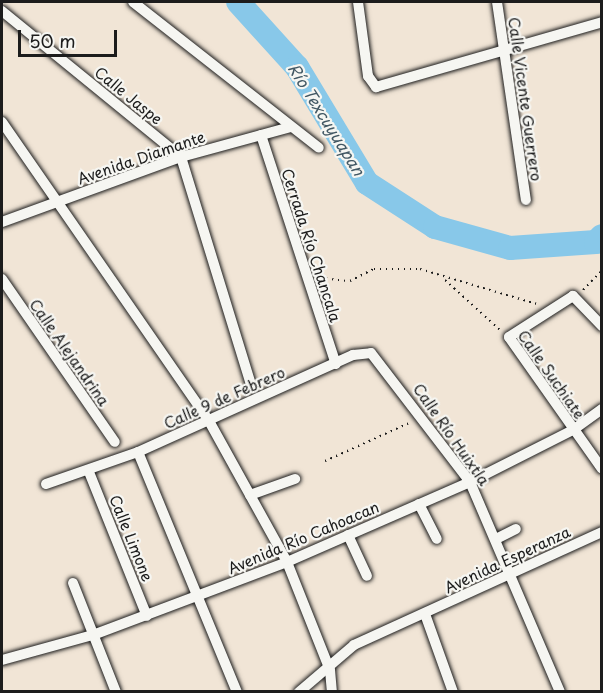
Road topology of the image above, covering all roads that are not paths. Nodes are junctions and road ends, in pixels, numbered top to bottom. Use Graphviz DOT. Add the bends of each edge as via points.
graph roads {
  1 [pos="133,2"];
  2 [pos="358,2"];
  3 [pos="497,2"];
  4 [pos="2,11"];
  5 [pos="602,22"];
  6 [pos="504,54"];
  7 [pos="2,122"];
  8 [pos="291,127"];
  9 [pos="261,135"];
  10 [pos="319,148"];
  11 [pos="181,157"];
  12 [pos="526,200"];
  13 [pos="58,202"];
  14 [pos="2,222"];
  15 [pos="2,279"];
  16 [pos="602,326"];
  17 [pos="371,353"];
  18 [pos="336,364"];
  19 [pos="251,385"];
  20 [pos="602,409"];
  21 [pos="209,421"];
  22 [pos="573,430"];
  23 [pos="115,442"];
  24 [pos="138,452"];
  25 [pos="602,469"];
  26 [pos="88,472"];
  27 [pos="295,479"];
  28 [pos="471,482"];
  29 [pos="46,484"];
  30 [pos="250,495"];
  31 [pos="419,504"];
  32 [pos="516,529"];
  33 [pos="601,534"];
  34 [pos="348,535"];
  35 [pos="498,538"];
  36 [pos="437,539"];
  37 [pos="287,562"];
  38 [pos="512,574"];
  39 [pos="367,576"];
  40 [pos="73,583"];
  41 [pos="197,597"];
  42 [pos="425,614"];
  43 [pos="147,616"];
  44 [pos="93,635"];
  45 [pos="2,660"];
  46 [pos="330,670"];
  47 [pos="116,692"];
  48 [pos="237,692"];
  49 [pos="299,692"];
  50 [pos="332,692"];
  51 [pos="453,692"];
  52 [pos="560,692"];
  1 -- 8 [label="street"];
  2 -- 6 [label="street" via="368,76 376,87"];
  3 -- 6 [label="street, Calle Vicente Guerrero"];
  4 -- 11 [label="street, Calle Jaspe"];
  5 -- 6 [label="street"];
  6 -- 12 [label="street, Calle Vicente Guerrero"];
  7 -- 13 [label="street"];
  8 -- 9 [label="street, Avenida Diamante"];
  8 -- 10 [label="street"];
  9 -- 11 [label="street, Avenida Diamante"];
  9 -- 18 [label="street, Cerrada Río Chancala"];
  11 -- 13 [label="street, Avenida Diamante"];
  11 -- 19 [label="street"];
  13 -- 14 [label="street, Avenida Diamante"];
  13 -- 21 [label="street"];
  15 -- 23 [label="street, Calle Alejandrina"];
  16 -- 22 [label="street, Calle Suchiate" via="573,296 509,337"];
  17 -- 18 [label="street, Calle 9 de Febrero"];
  17 -- 28 [label="street, Calle Río Huixtla"];
  18 -- 21 [label="street, Calle 9 de Febrero"];
  20 -- 22 [label="street, Avenida Río Cahoacan"];
  21 -- 24 [label="street, Calle 9 de Febrero"];
  21 -- 30 [label="street"];
  22 -- 25 [label="street, Calle Suchiate"];
  22 -- 28 [label="street, Avenida Río Cahoacan"];
  24 -- 26 [label="street, Calle 9 de Febrero"];
  24 -- 41 [label="street"];
  26 -- 29 [label="street, Calle 9 de Febrero"];
  26 -- 43 [label="street, Calle Limone"];
  27 -- 30 [label="street"];
  28 -- 31 [label="street, Avenida Río Cahoacan"];
  28 -- 35 [label="street, Calle Río Huixtla"];
  30 -- 37 [label="street"];
  31 -- 34 [label="street, Avenida Río Cahoacan"];
  31 -- 36 [label="street"];
  32 -- 35 [label="street"];
  33 -- 38 [label="street, Avenida Esperanza"];
  34 -- 37 [label="street, Avenida Río Cahoacan"];
  34 -- 39 [label="street"];
  35 -- 38 [label="street, Calle Río Huixtla"];
  37 -- 41 [label="street, Avenida Río Cahoacan"];
  37 -- 46 [label="street"];
  38 -- 42 [label="street, Avenida Esperanza"];
  38 -- 52 [label="street, Calle Río Huixtla"];
  40 -- 44 [label="street"];
  41 -- 43 [label="street, Avenida Río Cahoacan"];
  41 -- 48 [label="street"];
  42 -- 46 [label="street, Avenida Esperanza" via="354,645"];
  42 -- 51 [label="street"];
  43 -- 44 [label="street, Avenida Río Cahoacan"];
  44 -- 45 [label="street, Avenida Río Cahoacan"];
  44 -- 47 [label="street"];
  46 -- 49 [label="street, Avenida Esperanza"];
  46 -- 50 [label="street"];
}
